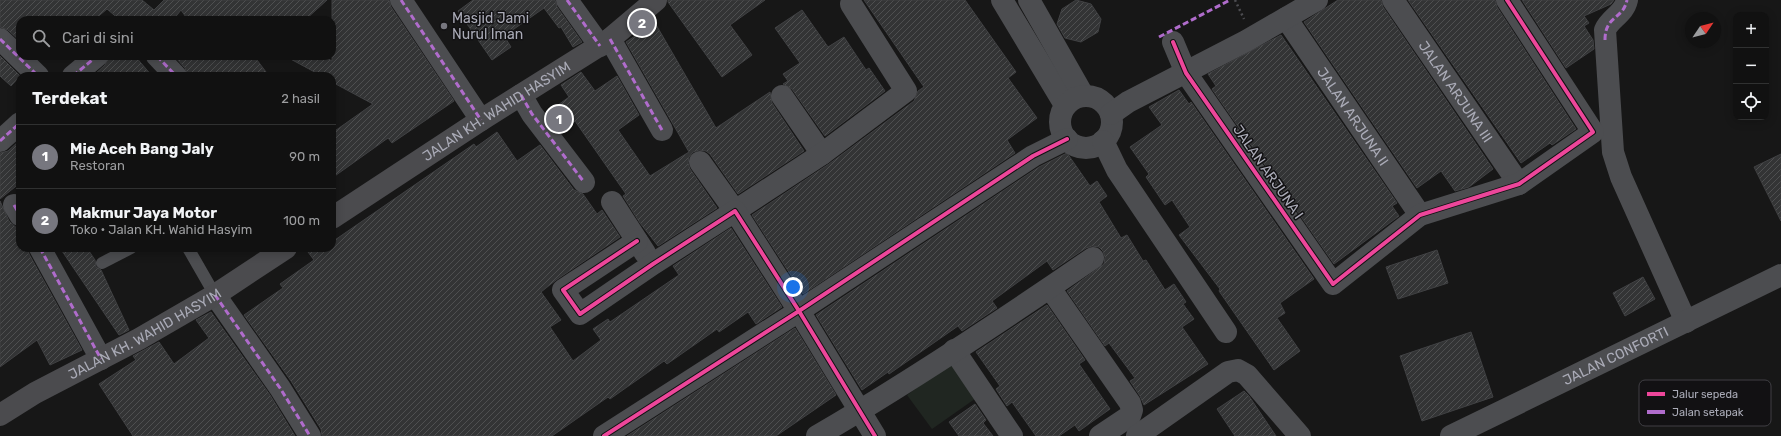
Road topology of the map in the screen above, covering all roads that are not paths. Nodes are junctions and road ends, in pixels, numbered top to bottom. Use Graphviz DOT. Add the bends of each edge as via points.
graph roads {
  1 [pos="401,0"];
  2 [pos="567,0"];
  3 [pos="656,0"];
  4 [pos="1002,0"];
  5 [pos="1029,0"];
  6 [pos="1317,0"];
  7 [pos="1393,0"];
  8 [pos="1507,0"];
  9 [pos="1627,0"];
  10 [pos="851,4"];
  11 [pos="1286,18"];
  12 [pos="0,39"];
  13 [pos="605,42"];
  14 [pos="1173,42"];
  15 [pos="16,55"];
  16 [pos="22,60"];
  17 [pos="92,60"];
  18 [pos="161,60"];
  19 [pos="34,72"];
  20 [pos="79,72"];
  21 [pos="172,72"];
  22 [pos="1186,73"];
  23 [pos="521,95"];
  24 [pos="782,96"];
  25 [pos="1074,100"];
  26 [pos="1108,109"];
  27 [pos="481,120"];
  28 [pos="16,126"];
  29 [pos="662,130"];
  30 [pos="1064,135"];
  31 [pos="0,141"];
  32 [pos="1098,144"];
  33 [pos="822,154"];
  34 [pos="700,162"];
  35 [pos="584,182"];
  36 [pos="1519,184"];
  37 [pos="612,202"];
  38 [pos="735,211"];
  39 [pos="336,215"];
  40 [pos="1420,215"];
  41 [pos="637,241"];
  42 [pos="42,252"];
  43 [pos="123,252"];
  44 [pos="190,252"];
  45 [pos="280,252"];
  46 [pos="1094,258"];
  47 [pos="102,263"];
  48 [pos="653,264"];
  49 [pos="1781,275"];
  50 [pos="1050,288"];
  51 [pos="215,295"];
  52 [pos="799,311"];
  53 [pos="1686,322"];
  54 [pos="1226,332"];
  55 [pos="954,350"];
  56 [pos="101,359"];
  57 [pos="860,411"];
  58 [pos="0,414"];
  59 [pos="310,436"];
  60 [pos="604,436"];
  61 [pos="817,436"];
  62 [pos="875,436"];
  63 [pos="1012,436"];
  64 [pos="1100,436"];
  65 [pos="1137,436"];
  66 [pos="1300,436"];
  67 [pos="1451,436"];
  1 -- 27 [label="street"];
  2 -- 13 [label="street"];
  3 -- 13 [label="street, JALAN KH. WAHID HASYIM"];
  4 -- 25 [label="street"];
  5 -- 25 [label="street"];
  6 -- 11 [label="street"];
  7 -- 36 [label="street, JALAN ARJUNA III"];
  8 -- 36 [label="street" via="1593,132"];
  9 -- 53 [label="street" via="1623,10 1605,30 1613,152 1621,177"];
  10 -- 33 [label="street" via="906,92"];
  11 -- 22 [label="street" via="1242,34"];
  11 -- 40 [label="street, JALAN ARJUNA II"];
  12 -- 15 [label="street"];
  13 -- 23 [label="street, JALAN KH. WAHID HASYIM"];
  13 -- 29 [label="street"];
  14 -- 22 [label="street, JALAN ARJUNA I"];
  16 -- 19 [label="street"];
  17 -- 20 [label="street"];
  18 -- 21 [label="street"];
  22 -- 26 [label="street" via="1128,102"];
  22 -- 40 [label="street, JALAN ARJUNA I" via="1333,284"];
  23 -- 27 [label="street, JALAN KH. WAHID HASYIM"];
  23 -- 35 [label="street" via="532,114"];
  24 -- 33 [label="street"];
  25 -- 26 [label="street" via="1093,96"];
  25 -- 30 [label="street" via="1060,113 1059,124"];
  26 -- 32 [label="street" via="1112,119 1111,129"];
  27 -- 39 [label="street, JALAN KH. WAHID HASYIM"];
  28 -- 31 [label="street"];
  30 -- 32 [label="street" via="1078,147"];
  30 -- 52 [label="street"];
  32 -- 54 [label="street"];
  33 -- 38 [label="street"];
  34 -- 38 [label="street"];
  36 -- 40 [label="street"];
  37 -- 41 [label="street"];
  38 -- 48 [label="street"];
  38 -- 52 [label="street"];
  41 -- 48 [label="street"];
  41 -- 48 [label="street" via="563,290 580,314"];
  42 -- 56 [label="street"];
  43 -- 47 [label="lane"];
  44 -- 51 [label="lane"];
  45 -- 51 [label="street, JALAN KH. WAHID HASYIM"];
  46 -- 50 [label="street"];
  49 -- 53 [label="street, JALAN CONFORTI"];
  50 -- 55 [label="street"];
  50 -- 64 [label="street" via="1130,403 1130,416"];
  51 -- 56 [label="street, JALAN KH. WAHID HASYIM"];
  51 -- 59 [label="street"];
  52 -- 57 [label="street"];
  52 -- 60 [label="street"];
  53 -- 67 [label="street, JALAN CONFORTI"];
  55 -- 57 [label="street"];
  55 -- 63 [label="street"];
  56 -- 58 [label="street, JALAN KH. WAHID HASYIM"];
  57 -- 61 [label="street"];
  57 -- 62 [label="street"];
  65 -- 66 [label="street" via="1228,372 1238,370 1247,375"];
}
